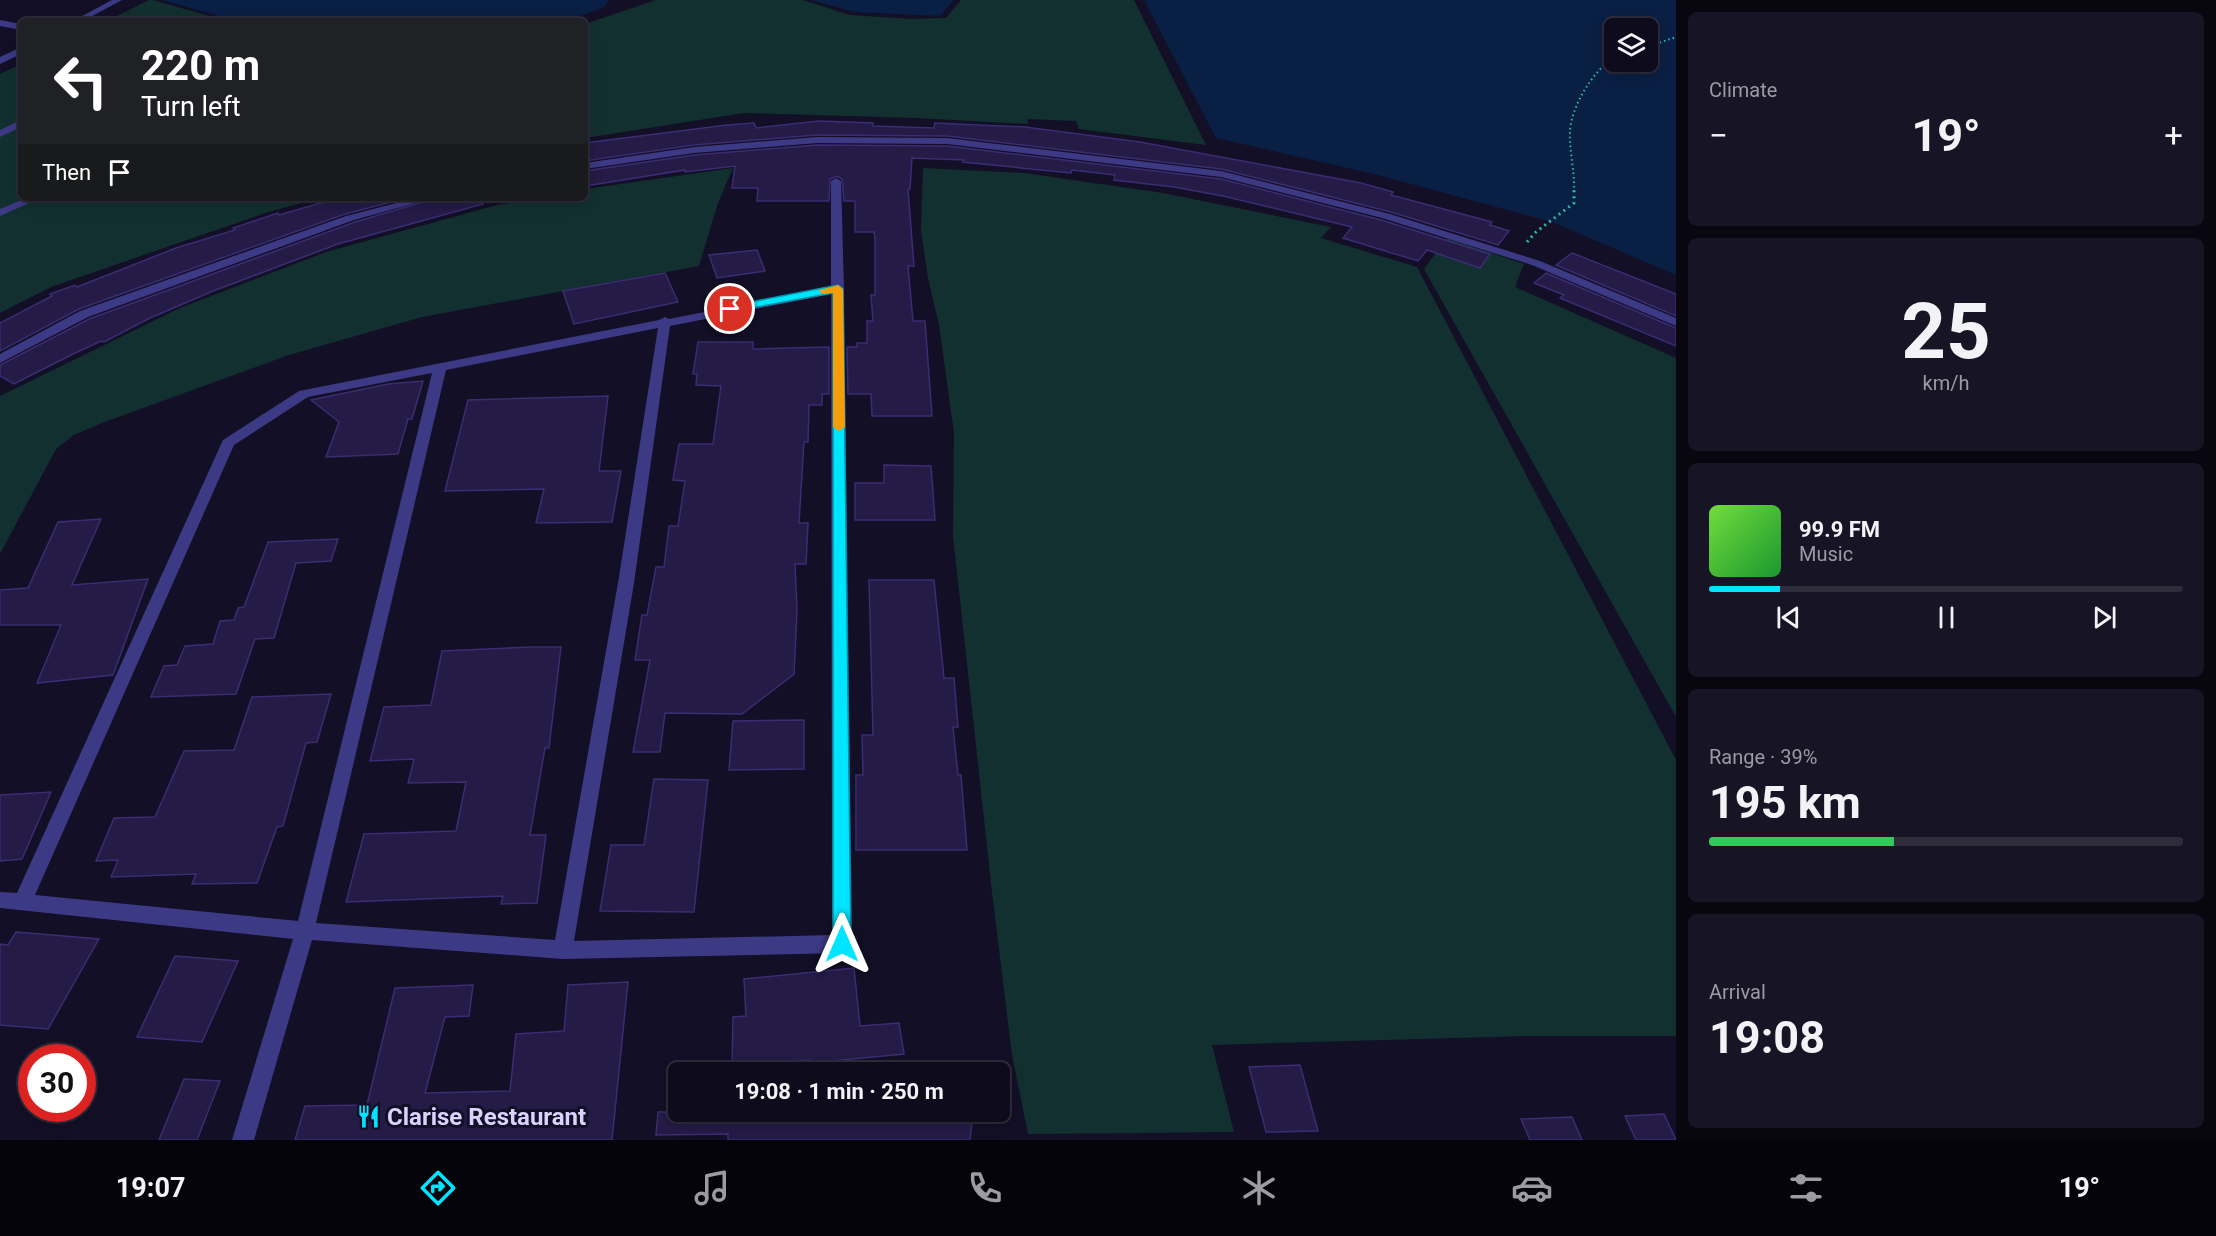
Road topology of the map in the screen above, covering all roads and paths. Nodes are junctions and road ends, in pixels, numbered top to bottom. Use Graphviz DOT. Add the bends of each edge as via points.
graph roads {
  1 [pos="118,0"];
  2 [pos="83,18"];
  3 [pos="0,23"];
  4 [pos="18,26"];
  5 [pos="1676,37"];
  6 [pos="1658,43"];
  7 [pos="18,52"];
  8 [pos="0,61"];
  9 [pos="1604,64"];
  10 [pos="18,125"];
  11 [pos="0,134"];
  12 [pos="588,166"];
  13 [pos="836,181"];
  14 [pos="28,201"];
  15 [pos="417,201"];
  16 [pos="0,213"];
  17 [pos="1513,257"];
  18 [pos="838,289"];
  19 [pos="665,321"];
  20 [pos="1676,322"];
  21 [pos="0,359"];
  22 [pos="440,367"];
  23 [pos="0,900"];
  24 [pos="22,903"];
  25 [pos="305,931"];
  26 [pos="563,950"];
  27 [pos="243,1140"];
  1 -- 2 [label="street"];
  3 -- 4 [label="street"];
  5 -- 6 [label="path"];
  7 -- 8 [label="street"];
  9 -- 17 [label="path" via="1593,76 1572,117 1574,203 1536,232"];
  10 -- 11 [label="street"];
  12 -- 17 [label="street" via="694,150 817,140 947,141 1221,174 1386,216"];
  13 -- 18 [label="street"];
  14 -- 16 [label="street"];
  15 -- 21 [label="street" via="350,218 84,314"];
  17 -- 20 [label="street"];
  18 -- 19 [label="street"];
  18 -- 26 [label="street" via="842,944"];
  19 -- 22 [label="street"];
  19 -- 26 [label="street" via="626,583"];
  22 -- 24 [label="street" via="304,394 228,443"];
  22 -- 25 [label="street"];
  23 -- 24 [label="street"];
  24 -- 25 [label="street"];
  25 -- 26 [label="street"];
  25 -- 27 [label="street"];
}
